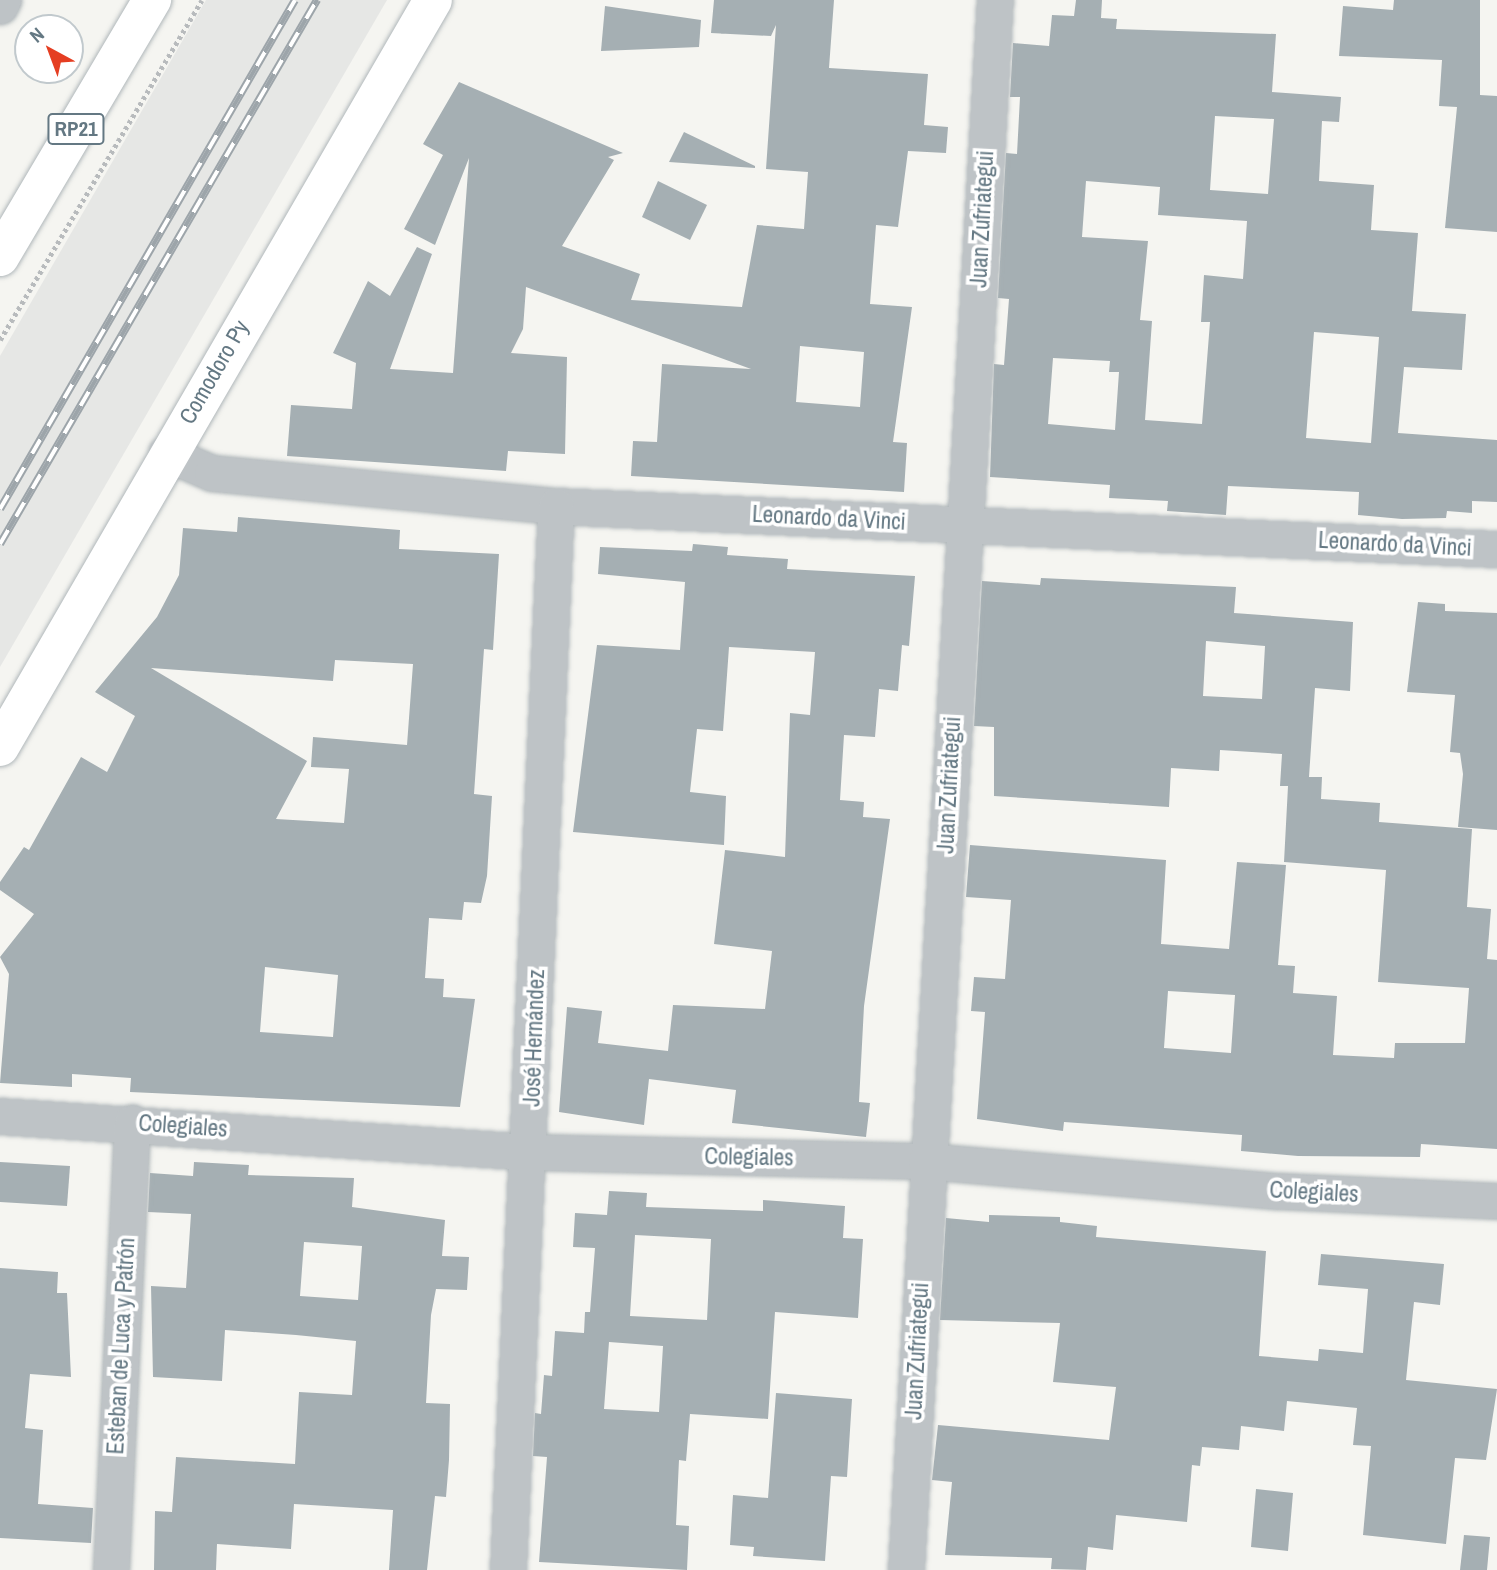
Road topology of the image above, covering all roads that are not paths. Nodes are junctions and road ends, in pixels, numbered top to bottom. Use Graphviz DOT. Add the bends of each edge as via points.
graph roads {
  1 [pos="3,0"];
  2 [pos="152,0"];
  3 [pos="433,0"];
  4 [pos="995,0"];
  5 [pos="0,6"];
  6 [pos="0,257"];
  7 [pos="166,453"];
  8 [pos="556,506"];
  9 [pos="964,524"];
  10 [pos="1497,549"];
  11 [pos="0,747"];
  12 [pos="0,1116"];
  13 [pos="132,1122"];
  14 [pos="529,1152"];
  15 [pos="926,1161"];
  16 [pos="1497,1201"];
  17 [pos="111,1570"];
  18 [pos="508,1570"];
  19 [pos="906,1570"];
  1 -- 5 [label="street"];
  2 -- 6 [label="main road, RP21"];
  3 -- 7 [label="main road, Comodoro Py"];
  4 -- 9 [label="street, Juan Zufriategui"];
  7 -- 8 [label="street, Leonardo da Vinci" via="212,473"];
  7 -- 11 [label="main road, Comodoro Py"];
  8 -- 9 [label="street, Leonardo da Vinci"];
  8 -- 14 [label="street, José Hernández"];
  9 -- 10 [label="street, Leonardo da Vinci"];
  9 -- 15 [label="street, Juan Zufriategui"];
  12 -- 13 [label="street, Colegiales"];
  13 -- 14 [label="street, Colegiales"];
  13 -- 17 [label="street, Esteban de Luca y Patrón"];
  14 -- 15 [label="street, Colegiales"];
  14 -- 18 [label="street, José Hernández"];
  15 -- 16 [label="street, Colegiales" via="1279,1191"];
  15 -- 19 [label="street, Juan Zufriategui"];
}
